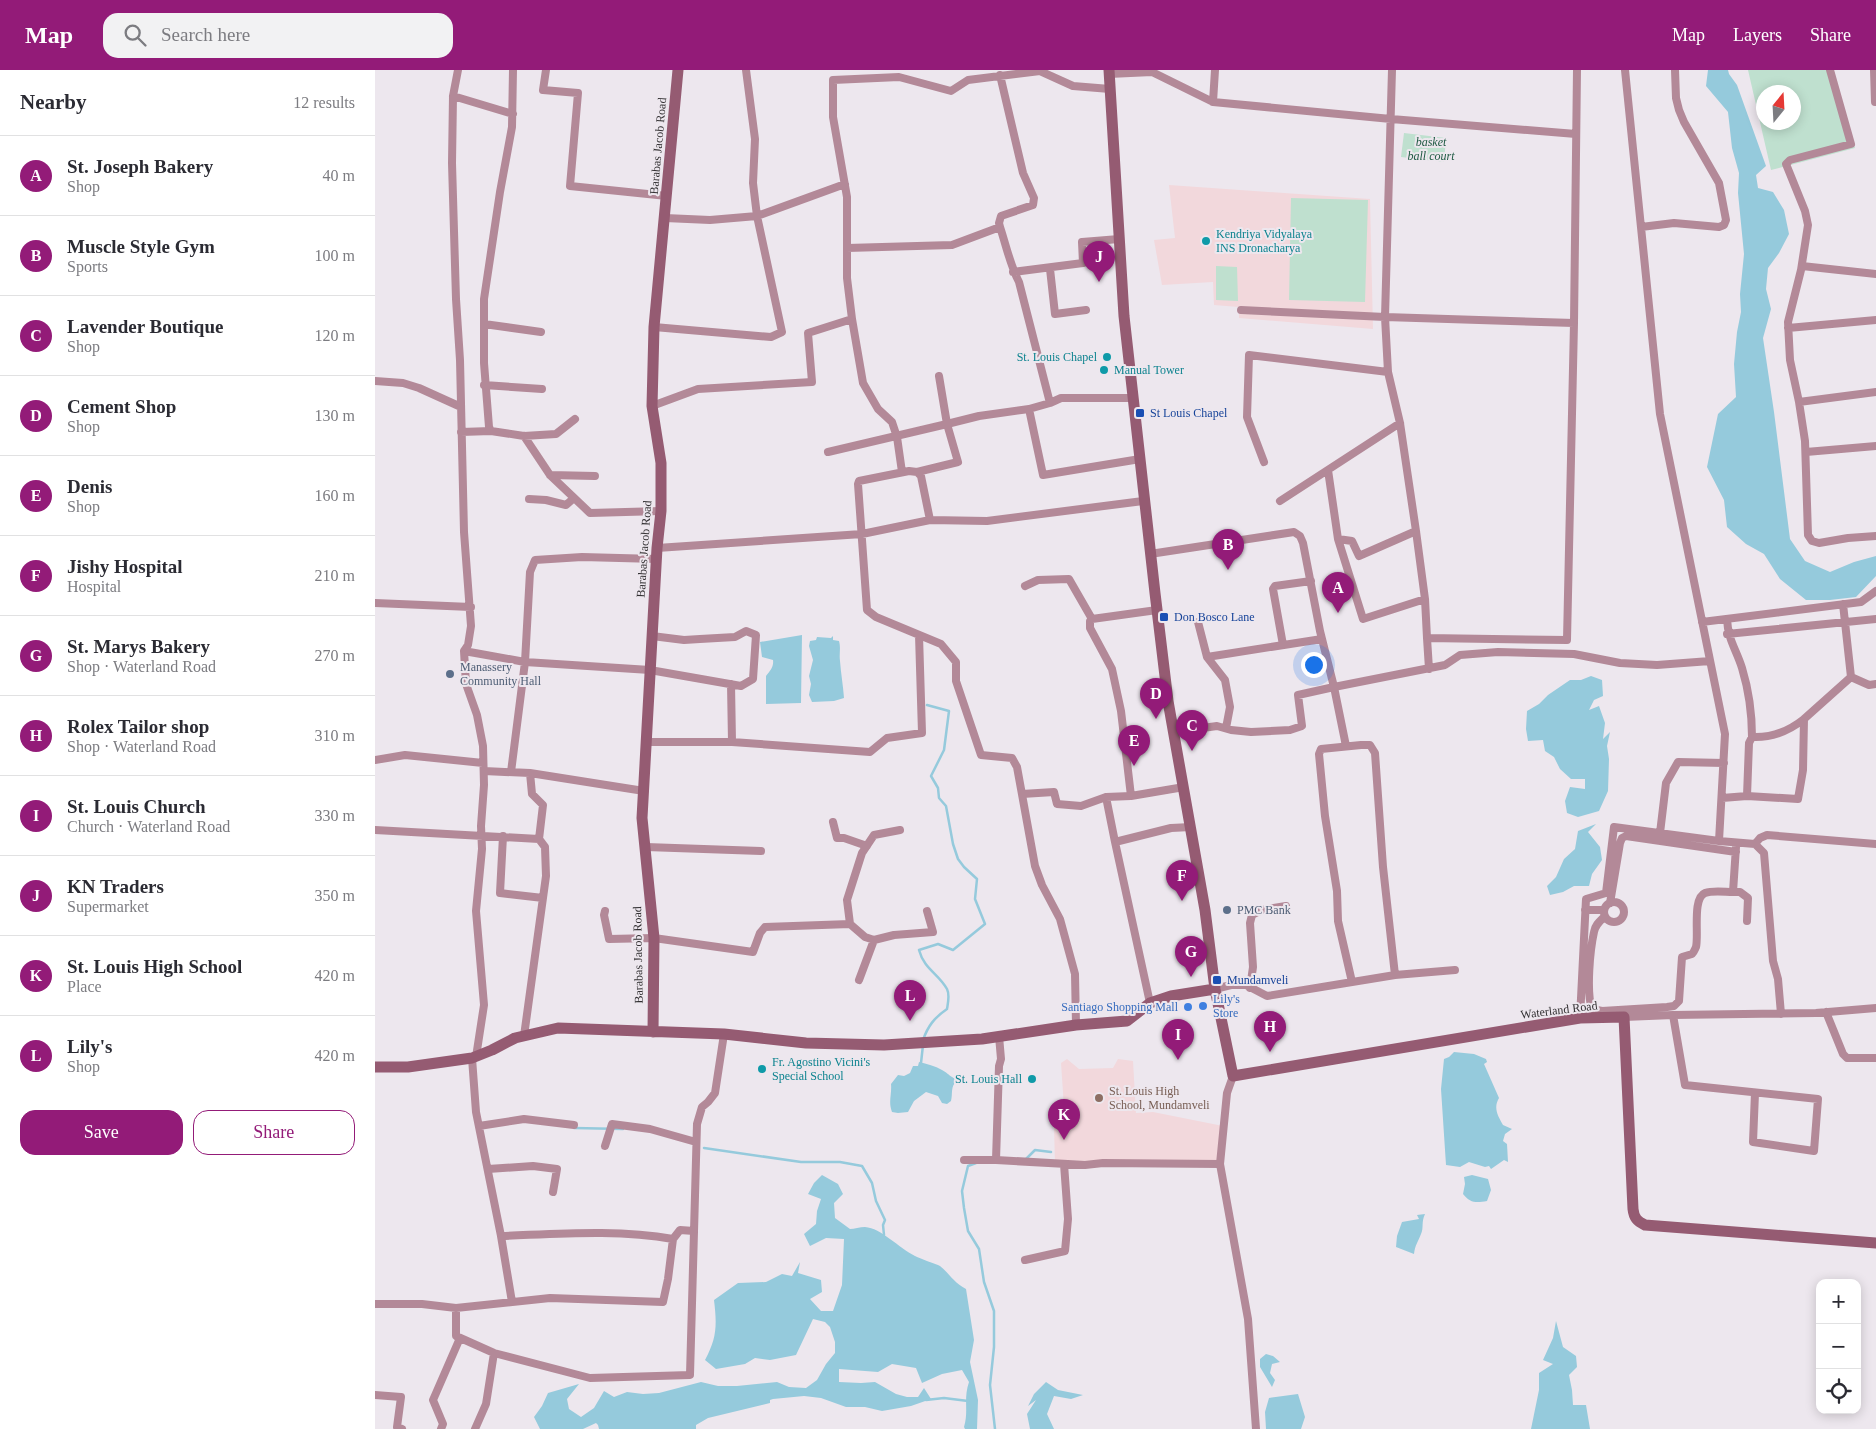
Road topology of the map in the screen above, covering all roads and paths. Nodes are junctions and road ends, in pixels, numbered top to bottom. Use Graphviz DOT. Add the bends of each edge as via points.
graph roads {
  1 [pos="458,70"];
  2 [pos="513,70"];
  3 [pos="546,70"];
  4 [pos="679,70"];
  5 [pos="746,70"];
  6 [pos="1215,70"];
  7 [pos="1392,70"];
  8 [pos="1577,70"];
  9 [pos="1625,70"];
  10 [pos="1675,70"];
  11 [pos="1830,70"];
  12 [pos="1874,70"];
  13 [pos="1152,71"];
  14 [pos="1109,72"];
  15 [pos="902,74"];
  16 [pos="1000,76"];
  17 [pos="1110,89"];
  18 [pos="453,96"];
  19 [pos="1213,102"];
  20 [pos="1875,102"];
  21 [pos="513,114"];
  22 [pos="1391,119"];
  23 [pos="1576,134"];
  24 [pos="845,184"];
  25 [pos="667,196"];
  26 [pos="757,216"];
  27 [pos="665,218"];
  28 [pos="1000,227"];
  29 [pos="1641,227"];
  30 [pos="1119,238"];
  31 [pos="847,248"];
  32 [pos="1802,266"];
  33 [pos="1050,268"];
  34 [pos="1013,272"];
  35 [pos="1876,274"];
  36 [pos="1086,310"];
  37 [pos="1241,310"];
  38 [pos="1385,317"];
  39 [pos="852,319"];
  40 [pos="1876,320"];
  41 [pos="1574,323"];
  42 [pos="484,324"];
  43 [pos="654,327"];
  44 [pos="1788,328"];
  45 [pos="541,332"];
  46 [pos="1388,372"];
  47 [pos="939,376"];
  48 [pos="375,381"];
  49 [pos="485,385"];
  50 [pos="542,389"];
  51 [pos="1876,392"];
  52 [pos="1133,398"];
  53 [pos="1799,402"];
  54 [pos="1050,403"];
  55 [pos="652,406"];
  56 [pos="461,408"];
  57 [pos="1029,409"];
  58 [pos="575,419"];
  59 [pos="1400,423"];
  60 [pos="947,424"];
  61 [pos="491,431"];
  62 [pos="461,432"];
  63 [pos="524,436"];
  64 [pos="897,436"];
  65 [pos="1876,446"];
  66 [pos="828,452"];
  67 [pos="1805,452"];
  68 [pos="1140,459"];
  69 [pos="1264,462"];
  70 [pos="1327,470"];
  71 [pos="903,472"];
  72 [pos="917,472"];
  73 [pos="550,475"];
  74 [pos="595,476"];
  75 [pos="574,498"];
  76 [pos="529,499"];
  77 [pos="1143,501"];
  78 [pos="1280,502"];
  79 [pos="661,511"];
  80 [pos="930,520"];
  81 [pos="1416,531"];
  82 [pos="862,534"];
  83 [pos="1876,536"];
  84 [pos="1338,539"];
  85 [pos="657,553"];
  86 [pos="1150,554"];
  87 [pos="1311,581"];
  88 [pos="1025,586"];
  89 [pos="1876,591"];
  90 [pos="1425,599"];
  91 [pos="375,603"];
  92 [pos="1843,604"];
  93 [pos="471,607"];
  94 [pos="1157,610"];
  95 [pos="1092,619"];
  96 [pos="1727,619"];
  97 [pos="1876,619"];
  98 [pos="1199,622"];
  99 [pos="1702,622"];
  100 [pos="1845,622"];
  101 [pos="1727,634"];
  102 [pos="919,635"];
  103 [pos="652,636"];
  104 [pos="1427,638"];
  105 [pos="1322,639"];
  106 [pos="1283,645"];
  107 [pos="465,651"];
  108 [pos="1207,657"];
  109 [pos="1710,661"];
  110 [pos="525,662"];
  111 [pos="1429,669"];
  112 [pos="650,670"];
  113 [pos="1851,677"];
  114 [pos="731,684"];
  115 [pos="1876,684"];
  116 [pos="1334,688"];
  117 [pos="1804,719"];
  118 [pos="1226,728"];
  119 [pos="1174,732"];
  120 [pos="1752,737"];
  121 [pos="646,742"];
  122 [pos="732,742"];
  123 [pos="1346,746"];
  124 [pos="375,760"];
  125 [pos="1724,763"];
  126 [pos="483,767"];
  127 [pos="511,772"];
  128 [pos="530,773"];
  129 [pos="1184,787"];
  130 [pos="644,791"];
  131 [pos="1022,794"];
  132 [pos="1131,796"];
  133 [pos="1747,796"];
  134 [pos="1106,798"];
  135 [pos="1722,798"];
  136 [pos="833,822"];
  137 [pos="1191,827"];
  138 [pos="375,830"];
  139 [pos="900,830"];
  140 [pos="1660,833"];
  141 [pos="482,835"];
  142 [pos="503,836"];
  143 [pos="539,839"];
  144 [pos="1719,841"];
  145 [pos="1115,842"];
  146 [pos="1736,843"];
  147 [pos="1755,844"];
  148 [pos="1876,844"];
  149 [pos="867,846"];
  150 [pos="646,848"];
  151 [pos="761,851"];
  152 [pos="1736,852"];
  153 [pos="1733,892"];
  154 [pos="543,898"];
  155 [pos="1610,903"];
  156 [pos="1286,906"];
  157 [pos="1585,910"];
  158 [pos="605,911"];
  159 [pos="927,911"];
  160 [pos="1605,913"];
  161 [pos="1747,921"];
  162 [pos="850,924"];
  163 [pos="654,938"];
  164 [pos="874,940"];
  165 [pos="1455,970"];
  166 [pos="1395,975"];
  167 [pos="859,980"];
  168 [pos="1352,982"];
  169 [pos="1251,988"];
  170 [pos="1215,989"];
  171 [pos="1150,1003"];
  172 [pos="1876,1008"];
  173 [pos="1826,1012"];
  174 [pos="1781,1014"];
  175 [pos="1673,1015"];
  176 [pos="1624,1017"];
  177 [pos="1580,1018"];
  178 [pos="1076,1025"];
  179 [pos="653,1032"];
  180 [pos="724,1034"];
  181 [pos="524,1036"];
  182 [pos="999,1036"];
  183 [pos="474,1058"];
  184 [pos="1876,1058"];
  185 [pos="375,1067"];
  186 [pos="1233,1076"];
  187 [pos="1755,1093"];
  188 [pos="574,1125"];
  189 [pos="479,1126"];
  190 [pos="696,1142"];
  191 [pos="605,1146"];
  192 [pos="964,1160"];
  193 [pos="996,1160"];
  194 [pos="1064,1164"];
  195 [pos="1220,1164"];
  196 [pos="488,1169"];
  197 [pos="553,1192"];
  198 [pos="694,1231"];
  199 [pos="501,1236"];
  200 [pos="673,1239"];
  201 [pos="1876,1243"];
  202 [pos="1025,1260"];
  203 [pos="512,1302"];
  204 [pos="375,1304"];
  205 [pos="456,1308"];
  206 [pos="460,1338"];
  207 [pos="494,1353"];
  208 [pos="375,1395"];
  209 [pos="402,1429"];
  210 [pos="441,1429"];
  211 [pos="475,1429"];
  212 [pos="1257,1429"];
  1 -- 18 [label="street"];
  2 -- 21 [label="street"];
  3 -- 25 [label="street" via="543,90 578,93 570,186"];
  4 -- 25 [label="main road, Barabas Jacob Road"];
  5 -- 26 [label="street" via="755,139 753,183"];
  6 -- 19 [label="street"];
  7 -- 22 [label="street"];
  8 -- 23 [label="street"];
  9 -- 29 [label="street"];
  10 -- 29 [label="street" via="1679,110 1719,183 1726,220 1719,227 1674,223"];
  11 -- 32 [label="street" via="1851,144 1789,160 1786,164 1808,225"];
  12 -- 20 [label="street"];
  13 -- 14 [label="street"];
  13 -- 19 [label="street"];
  14 -- 17 [label="main road"];
  15 -- 16 [label="street" via="951,91 968,80"];
  15 -- 24 [label="street" via="833,80 833,117"];
  16 -- 17 [label="street" via="1040,71 1073,86"];
  16 -- 28 [label="street" via="1023,172 1034,198 1033,205 1001,216"];
  17 -- 30 [label="main road"];
  18 -- 21 [label="street"];
  18 -- 56 [label="street" via="452,163"];
  19 -- 22 [label="street"];
  21 -- 42 [label="street" via="484,299"];
  22 -- 23 [label="street"];
  22 -- 38 [label="street"];
  23 -- 41 [label="street"];
  24 -- 26 [label="street"];
  24 -- 31 [label="street"];
  25 -- 27 [label="main road, Barabas Jacob Road"];
  26 -- 27 [label="street" via="710,220"];
  26 -- 43 [label="street" via="782,332 771,337"];
  27 -- 43 [label="main road, Barabas Jacob Road"];
  28 -- 31 [label="street" via="952,245"];
  28 -- 34 [label="street"];
  29 -- 99 [label="street" via="1660,414"];
  30 -- 33 [label="street" via="1082,242 1083,263"];
  30 -- 52 [label="main road"];
  31 -- 39 [label="street"];
  32 -- 35 [label="street"];
  32 -- 44 [label="street"];
  33 -- 34 [label="street"];
  33 -- 36 [label="street" via="1055,314"];
  34 -- 54 [label="street" via="1019,282"];
  37 -- 38 [label="street"];
  38 -- 41 [label="street"];
  38 -- 46 [label="street"];
  39 -- 55 [label="street" via="808,333 812,382 698,389"];
  39 -- 64 [label="street" via="863,383 878,409 892,422"];
  40 -- 44 [label="street"];
  41 -- 104 [label="street" via="1567,640"];
  42 -- 45 [label="street"];
  42 -- 49 [label="street"];
  43 -- 55 [label="main road, Barabas Jacob Road"];
  44 -- 53 [label="street" via="1790,360"];
  46 -- 59 [label="street"];
  46 -- 69 [label="street" via="1249,355 1247,417"];
  47 -- 60 [label="street"];
  48 -- 56 [label="street" via="419,388"];
  49 -- 50 [label="street"];
  49 -- 61 [label="street"];
  51 -- 53 [label="street"];
  52 -- 54 [label="street" via="1061,398"];
  52 -- 68 [label="main road"];
  53 -- 67 [label="street"];
  54 -- 57 [label="street"];
  55 -- 79 [label="main road, Barabas Jacob Road" via="661,463"];
  56 -- 62 [label="street"];
  57 -- 60 [label="street"];
  57 -- 68 [label="street" via="1043,475"];
  58 -- 63 [label="street" via="556,434"];
  59 -- 70 [label="street"];
  59 -- 81 [label="street"];
  60 -- 64 [label="street"];
  60 -- 72 [label="street" via="958,462"];
  61 -- 62 [label="street"];
  61 -- 63 [label="street"];
  62 -- 93 [label="street" via="467,587"];
  63 -- 73 [label="street"];
  64 -- 66 [label="street"];
  64 -- 71 [label="street"];
  65 -- 67 [label="street"];
  67 -- 83 [label="street" via="1809,535 1812,541 1819,543"];
  68 -- 77 [label="main road"];
  70 -- 78 [label="street"];
  70 -- 84 [label="street"];
  71 -- 72 [label="street"];
  71 -- 82 [label="street" via="859,481"];
  72 -- 80 [label="street" via="921,476"];
  73 -- 74 [label="street"];
  73 -- 75 [label="street"];
  75 -- 76 [label="street" via="566,505"];
  75 -- 79 [label="street" via="590,513"];
  77 -- 80 [label="street" via="987,521"];
  77 -- 86 [label="main road"];
  79 -- 85 [label="main road, Barabas Jacob Road"];
  80 -- 82 [label="street"];
  81 -- 84 [label="street" via="1359,556 1352,542"];
  81 -- 90 [label="street"];
  82 -- 85 [label="street"];
  82 -- 102 [label="street" via="867,610"];
  84 -- 90 [label="street" via="1363,618"];
  85 -- 103 [label="main road, Barabas Jacob Road"];
  85 -- 110 [label="street" via="535,560 530,572"];
  86 -- 87 [label="street" via="1294,532 1301,536"];
  86 -- 94 [label="main road"];
  87 -- 105 [label="street"];
  87 -- 106 [label="street" via="1275,586 1273,589"];
  88 -- 95 [label="street" via="1038,580 1069,579"];
  89 -- 92 [label="street" via="1861,602"];
  90 -- 104 [label="street"];
  91 -- 93 [label="street"];
  92 -- 96 [label="street"];
  92 -- 100 [label="street"];
  93 -- 107 [label="street" via="471,626"];
  94 -- 95 [label="street"];
  94 -- 119 [label="main road"];
  95 -- 132 [label="street" via="1090,628 1112,669 1121,711"];
  96 -- 99 [label="street"];
  96 -- 101 [label="street"];
  97 -- 100 [label="street"];
  98 -- 108 [label="street"];
  99 -- 109 [label="street"];
  100 -- 101 [label="street"];
  100 -- 113 [label="street"];
  101 -- 120 [label="street" via="1742,667 1752,710"];
  102 -- 122 [label="street" via="922,733 887,738 870,752"];
  102 -- 131 [label="street" via="941,644 956,662 956,681 981,754 1012,758"];
  103 -- 112 [label="main road, Barabas Jacob Road"];
  103 -- 114 [label="street" via="683,640 735,637 746,631 756,635 753,679 741,686"];
  104 -- 111 [label="street"];
  105 -- 106 [label="street"];
  105 -- 116 [label="street"];
  106 -- 108 [label="street"];
  107 -- 110 [label="street"];
  107 -- 126 [label="street" via="466,684 477,715"];
  108 -- 118 [label="street" via="1225,680 1230,707"];
  109 -- 111 [label="street" via="1620,663 1574,654 1498,652 1460,655 1445,666"];
  109 -- 125 [label="street" via="1725,734"];
  110 -- 112 [label="street"];
  110 -- 127 [label="street"];
  111 -- 116 [label="street"];
  112 -- 114 [label="street"];
  112 -- 121 [label="main road, Barabas Jacob Road"];
  113 -- 115 [label="street" via="1869,685"];
  113 -- 117 [label="street"];
  114 -- 122 [label="street"];
  116 -- 118 [label="street" via="1298,695 1302,726 1297,728 1251,732"];
  116 -- 123 [label="street"];
  117 -- 120 [label="street" via="1775,735"];
  117 -- 133 [label="street" via="1803,770 1798,799"];
  118 -- 119 [label="street" via="1217,726"];
  119 -- 129 [label="main road"];
  120 -- 133 [label="street" via="1749,742"];
  121 -- 122 [label="street"];
  121 -- 130 [label="main road, Barabas Jacob Road"];
  123 -- 166 [label="street" via="1370,745 1375,753"];
  123 -- 168 [label="street" via="1321,749 1319,754 1338,921"];
  124 -- 126 [label="street" via="405,755"];
  125 -- 135 [label="street"];
  125 -- 140 [label="street" via="1678,762 1666,783"];
  126 -- 127 [label="street"];
  126 -- 141 [label="street"];
  127 -- 128 [label="street"];
  128 -- 130 [label="street"];
  128 -- 143 [label="street" via="532,794 543,805"];
  129 -- 132 [label="street"];
  129 -- 137 [label="main road"];
  130 -- 150 [label="main road, Barabas Jacob Road" via="642,818"];
  131 -- 134 [label="street" via="1054,792 1057,804 1081,806"];
  131 -- 178 [label="street" via="1035,866 1060,919 1075,974"];
  132 -- 134 [label="street"];
  133 -- 135 [label="street"];
  134 -- 145 [label="street"];
  135 -- 144 [label="street"];
  136 -- 149 [label="street" via="837,838"];
  137 -- 145 [label="street" via="1171,828"];
  137 -- 170 [label="main road"];
  138 -- 141 [label="street"];
  139 -- 149 [label="street" via="874,835"];
  140 -- 144 [label="street"];
  140 -- 157 [label="street" via="1614,827 1606,893 1586,899"];
  141 -- 142 [label="street"];
  141 -- 183 [label="street" via="476,911 484,1005"];
  142 -- 143 [label="street"];
  142 -- 154 [label="street" via="500,892"];
  143 -- 154 [label="street" via="545,847"];
  144 -- 146 [label="street"];
  145 -- 171 [label="street"];
  146 -- 147 [label="street"];
  146 -- 152 [label="street"];
  147 -- 148 [label="street" via="1767,835"];
  147 -- 174 [label="street" via="1764,853"];
  149 -- 162 [label="street" via="847,900"];
  150 -- 151 [label="street"];
  150 -- 163 [label="main road, Barabas Jacob Road"];
  152 -- 153 [label="street"];
  152 -- 155 [label="street" via="1626,836 1620,843"];
  153 -- 160 [label="street" via="1707,892 1700,897 1696,947 1692,954 1682,957 1679,1001 1674,1006 1603,1011 1592,1008 1589,982 1594,931"];
  153 -- 161 [label="street" via="1740,892 1748,898"];
  154 -- 181 [label="street"];
  155 -- 160 [label="street"];
  155 -- 160 [label="street" via="1619,904 1623,915 1613,921"];
  156 -- 169 [label="street" via="1252,915"];
  157 -- 160 [label="street"];
  157 -- 177 [label="street"];
  158 -- 163 [label="street" via="609,939"];
  159 -- 164 [label="street" via="933,932"];
  162 -- 163 [label="street" via="765,927 753,952"];
  162 -- 164 [label="street"];
  163 -- 179 [label="main road, Barabas Jacob Road"];
  164 -- 167 [label="street"];
  165 -- 166 [label="street"];
  166 -- 168 [label="street"];
  168 -- 169 [label="street" via="1267,996"];
  169 -- 170 [label="street" via="1238,984"];
  170 -- 171 [label="main road"];
  170 -- 186 [label="main road"];
  171 -- 178 [label="main road" via="1127,1021"];
  172 -- 173 [label="street"];
  173 -- 174 [label="street"];
  173 -- 184 [label="street" via="1847,1058"];
  174 -- 175 [label="street"];
  175 -- 176 [label="street"];
  175 -- 187 [label="street" via="1685,1085"];
  176 -- 177 [label="main road, Waterland Road"];
  176 -- 201 [label="main road" via="1633,1209 1638,1221 1645,1225"];
  177 -- 186 [label="main road, Waterland Road"];
  178 -- 182 [label="main road"];
  179 -- 180 [label="main road"];
  179 -- 181 [label="main road" via="558,1028"];
  180 -- 182 [label="main road" via="806,1043 884,1044"];
  180 -- 190 [label="street" via="715,1093 702,1107"];
  181 -- 183 [label="main road"];
  182 -- 193 [label="street" via="1001,1060"];
  183 -- 185 [label="main road" via="408,1067"];
  183 -- 189 [label="street"];
  186 -- 195 [label="street" via="1227,1093"];
  187 -- 187 [label="street" via="1818,1099 1814,1150 1753,1142"];
  188 -- 189 [label="street" via="524,1119"];
  189 -- 196 [label="street"];
  190 -- 191 [label="street" via="650,1129 612,1124"];
  190 -- 198 [label="street"];
  192 -- 193 [label="street"];
  193 -- 194 [label="street"];
  194 -- 195 [label="street"];
  194 -- 202 [label="street" via="1068,1219 1065,1252"];
  195 -- 212 [label="street" via="1248,1319"];
  196 -- 197 [label="street" via="533,1166 557,1169"];
  196 -- 199 [label="street"];
  198 -- 200 [label="street" via="680,1230"];
  198 -- 207 [label="street" via="690,1375 590,1378"];
  199 -- 200 [label="street" via="585,1233"];
  199 -- 203 [label="street"];
  200 -- 203 [label="street" via="663,1302 550,1298"];
  203 -- 205 [label="street"];
  204 -- 205 [label="street"];
  205 -- 206 [label="street" via="456,1336"];
  206 -- 207 [label="street"];
  206 -- 210 [label="street" via="433,1400 443,1424"];
  207 -- 211 [label="street" via="487,1404"];
  208 -- 209 [label="street" via="401,1397 397,1427"];
}
